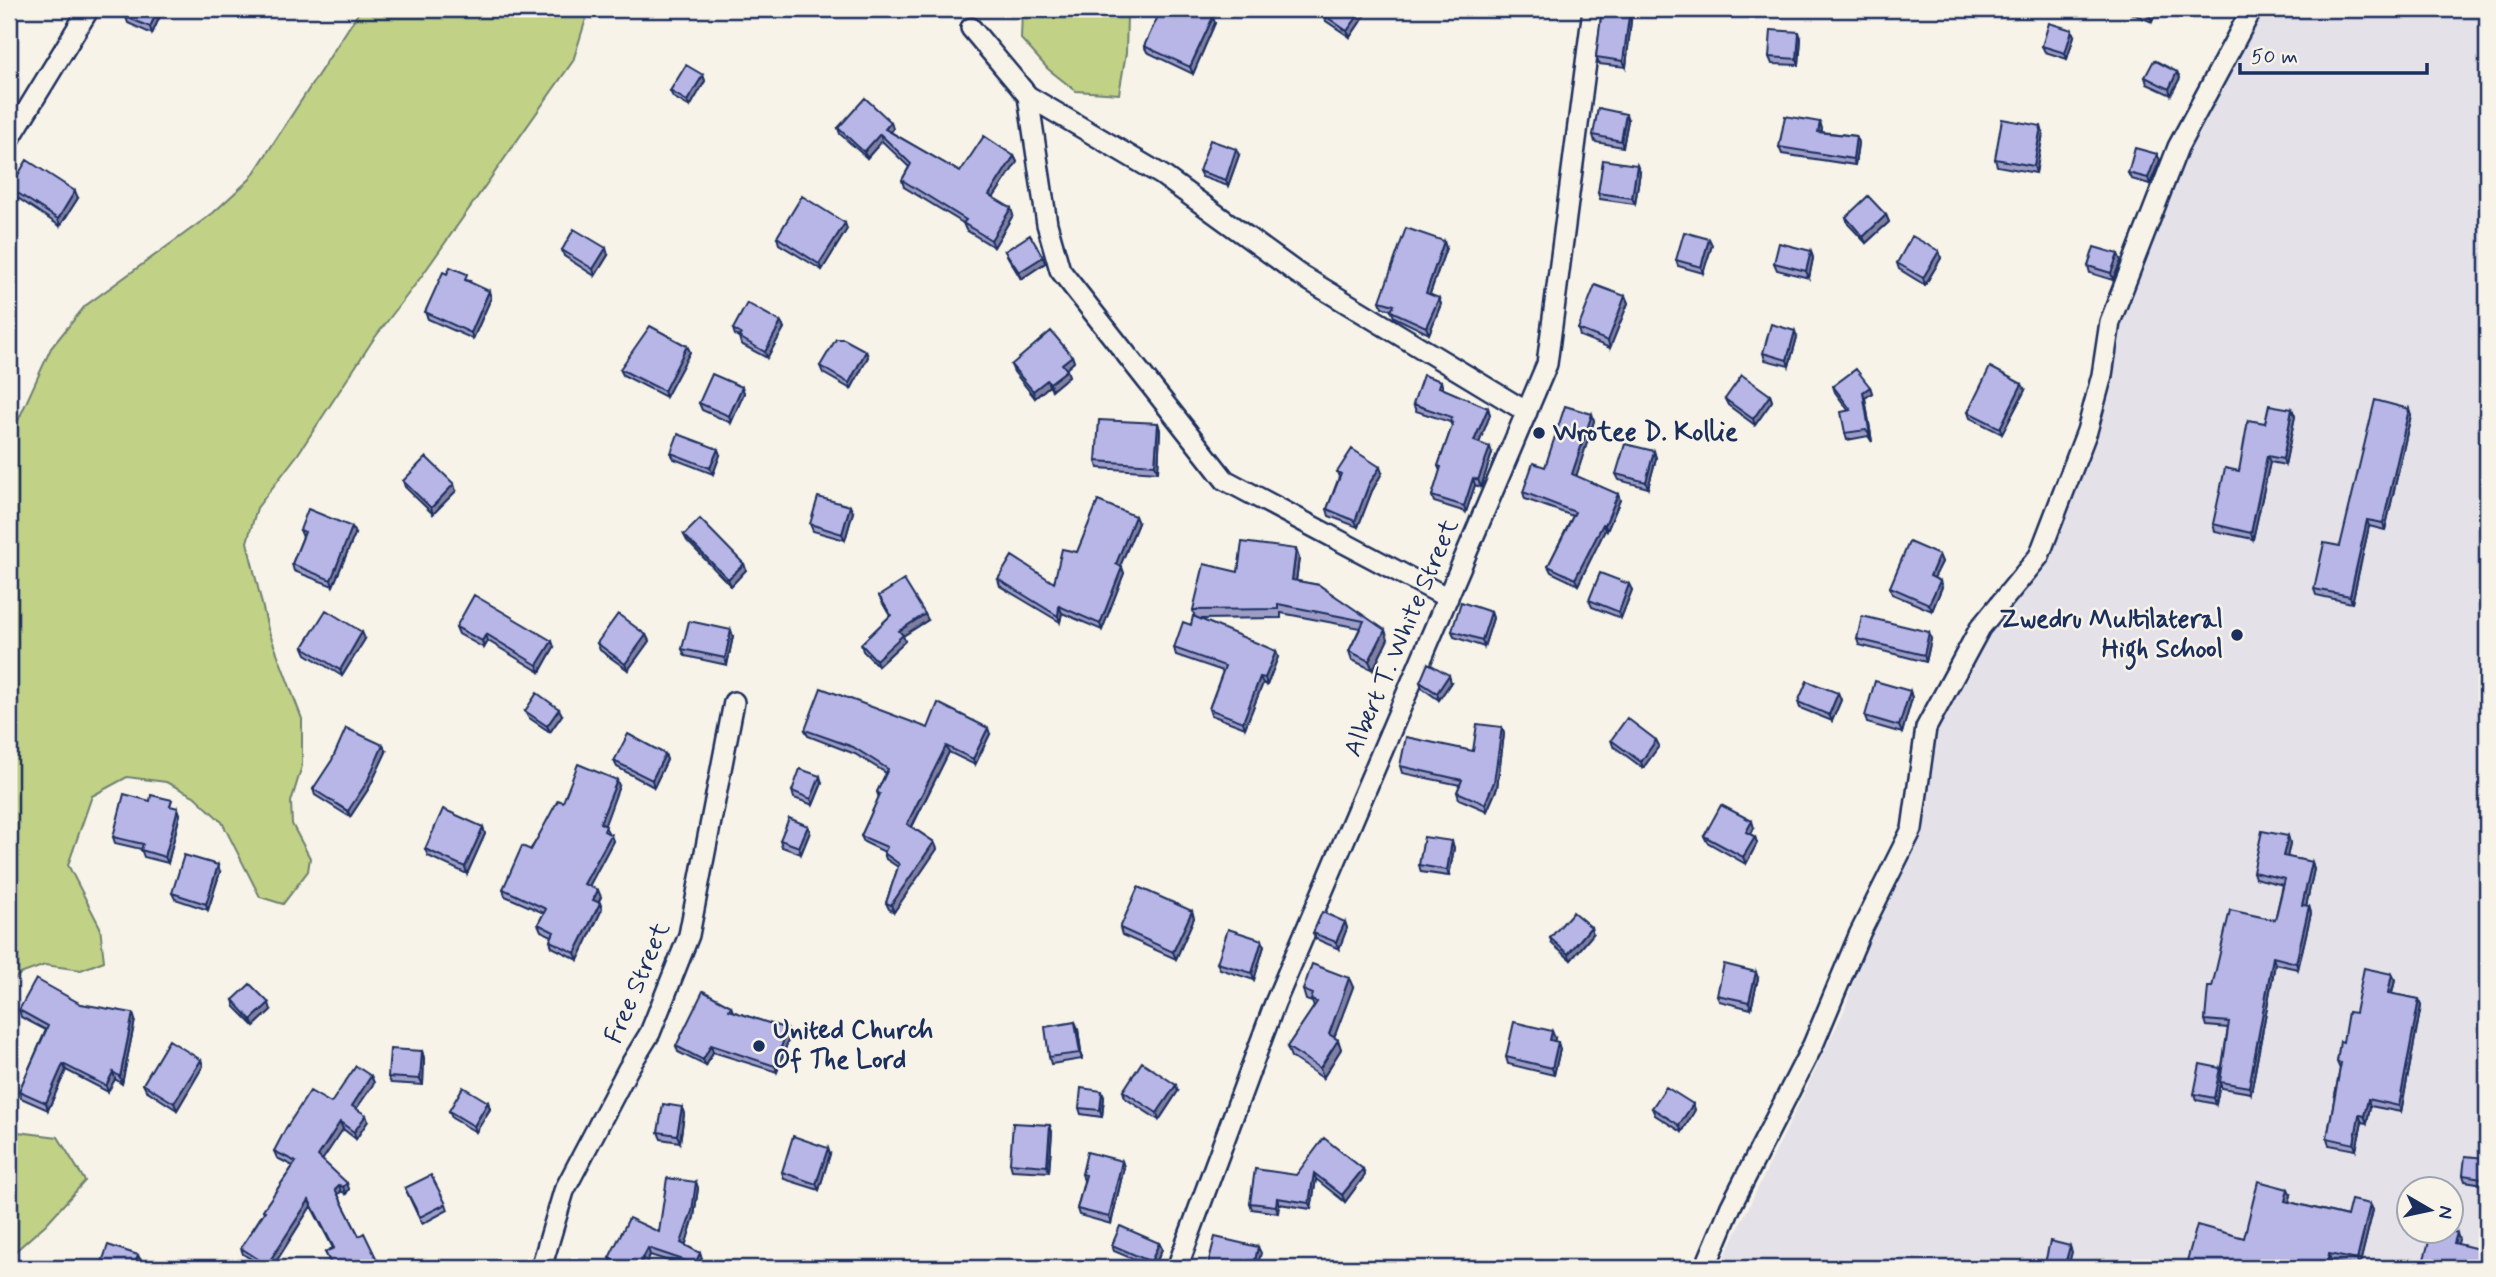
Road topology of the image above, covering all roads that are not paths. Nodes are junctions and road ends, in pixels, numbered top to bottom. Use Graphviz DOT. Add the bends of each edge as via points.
graph roads {
  1 [pos="89,9"];
  2 [pos="1593,9"];
  3 [pos="2252,9"];
  4 [pos="971,28"];
  5 [pos="1028,96"];
  6 [pos="9,140"];
  7 [pos="1527,412"];
  8 [pos="1448,598"];
  9 [pos="733,702"];
  10 [pos="541,1268"];
  11 [pos="1177,1268"];
  12 [pos="1705,1268"];
  1 -- 6 [label="street"];
  2 -- 7 [label="street, Albert T. White Street" via="1547,364"];
  3 -- 12 [label="street" via="2168,172 2110,322 2087,431 2039,556 1980,628 1926,728 1912,829"];
  4 -- 5 [label="street"];
  5 -- 7 [label="street" via="1162,175 1297,273"];
  5 -- 8 [label="street" via="1047,224 1060,270 1225,480"];
  7 -- 8 [label="street, Albert T. White Street"];
  8 -- 11 [label="street, Albert T. White Street" via="1275,1003"];
  9 -- 10 [label="street, Free Street" via="690,935 650,1033 565,1191"];
}
